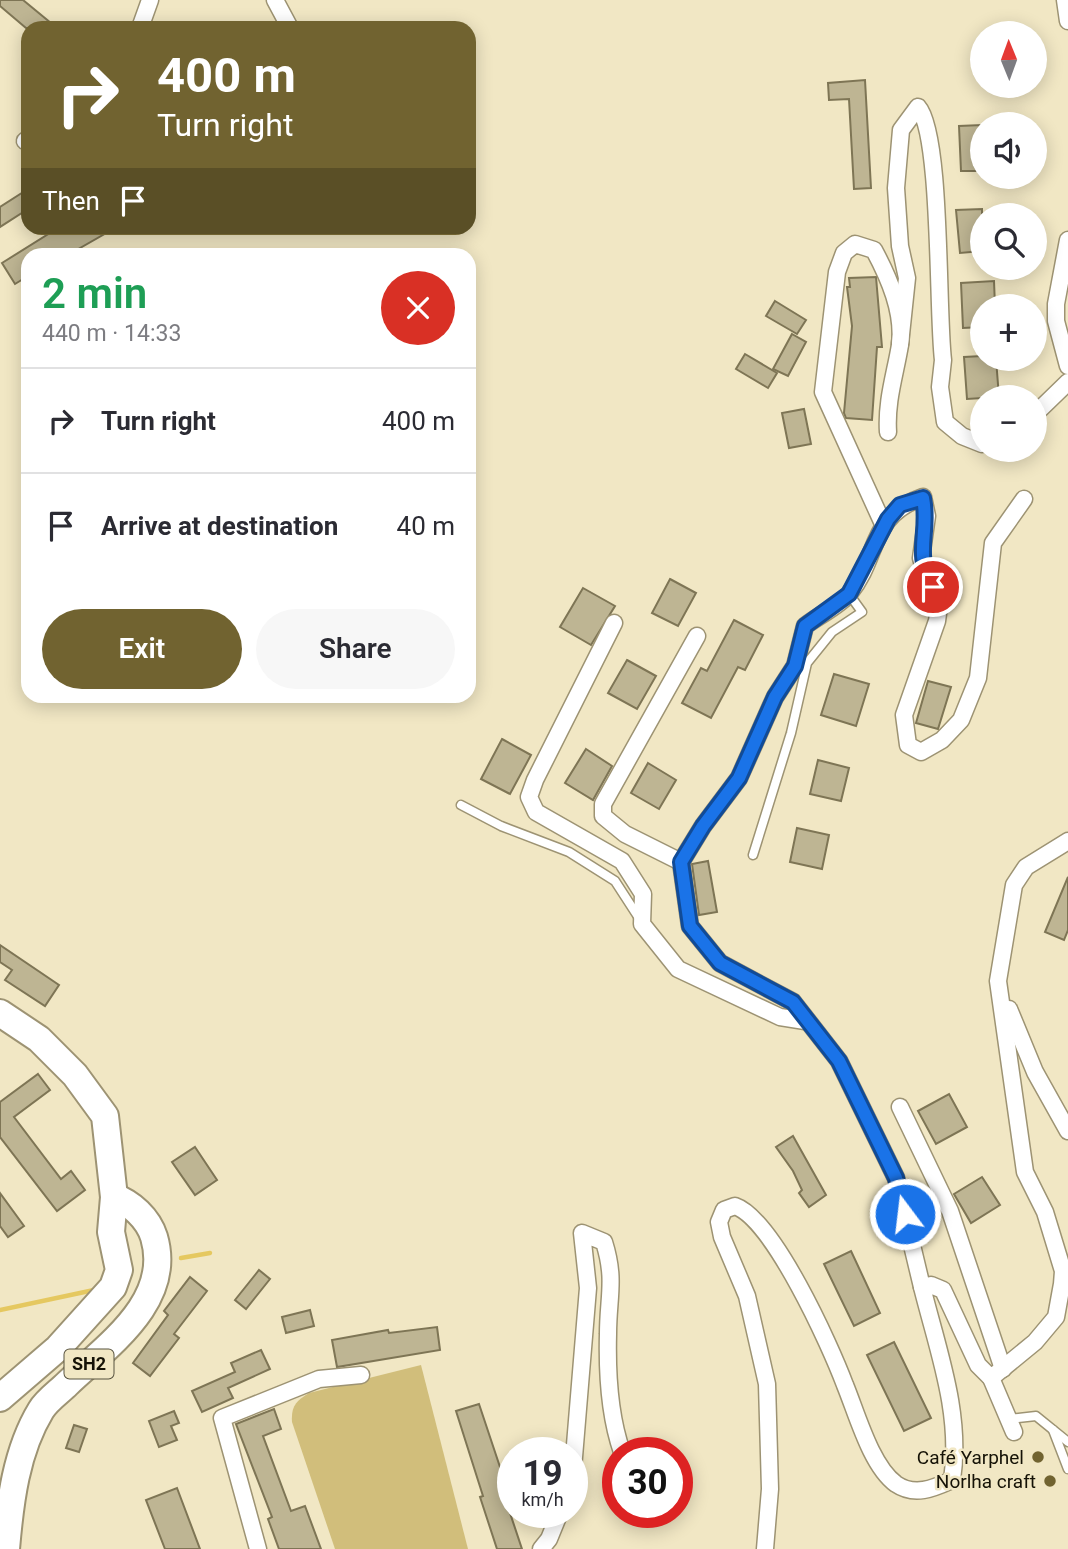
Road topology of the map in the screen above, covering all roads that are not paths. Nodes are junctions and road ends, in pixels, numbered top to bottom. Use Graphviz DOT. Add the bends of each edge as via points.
graph roads {
  1 [pos="150,0"];
  2 [pos="275,0"];
  3 [pos="1065,0"];
  4 [pos="142,21"];
  5 [pos="286,21"];
  6 [pos="1068,21"];
  7 [pos="1068,240"];
  8 [pos="900,344"];
  9 [pos="1068,366"];
  10 [pos="1068,382"];
  11 [pos="1047,402"];
  12 [pos="888,432"];
  13 [pos="970,439"];
  14 [pos="1024,499"];
  15 [pos="884,526"];
  16 [pos="849,594"];
  17 [pos="614,623"];
  18 [pos="697,636"];
  19 [pos="461,805"];
  20 [pos="1068,841"];
  21 [pos="753,855"];
  22 [pos="681,862"];
  23 [pos="642,924"];
  24 [pos="998,981"];
  25 [pos="0,1013"];
  26 [pos="805,1021"];
  27 [pos="900,1107"];
  28 [pos="1068,1131"];
  29 [pos="114,1197"];
  30 [pos="922,1287"];
  31 [pos="997,1374"];
  32 [pos="361,1375"];
  33 [pos="0,1398"];
  34 [pos="1011,1426"];
  35 [pos="1052,1427"];
  36 [pos="576,1437"];
  37 [pos="617,1437"];
  38 [pos="1068,1442"];
  39 [pos="1068,1469"];
  40 [pos="553,1528"];
  41 [pos="6,1549"];
  42 [pos="258,1549"];
  43 [pos="541,1549"];
  44 [pos="765,1549"];
  1 -- 4 [label="street"];
  2 -- 5 [label="street"];
  3 -- 6 [label="street"];
  7 -- 9 [label="street" via="1056,312"];
  8 -- 12 [label="street" via="887,408"];
  8 -- 13 [label="street" via="907,278 895,188 901,130 918,107 925,115 932,155 945,422"];
  8 -- 15 [label="street" via="898,309 887,275 874,250 855,244 844,253 837,272 823,392"];
  10 -- 11 [label="street"];
  14 -- 15 [label="street" via="993,543 978,678 961,720 942,740 920,752 908,745 904,715 937,621 940,599 921,558 927,516 923,498 900,505"];
  15 -- 16 [label="street"];
  16 -- 21 [label="lane" via="862,612 832,632 807,663"];
  16 -- 22 [label="street" via="805,626 795,666 775,697 739,778"];
  17 -- 23 [label="street" via="529,797 536,812 622,861 643,894"];
  18 -- 22 [label="street" via="603,804 603,816 613,825"];
  19 -- 23 [label="lane" via="500,826 569,852 615,881"];
  20 -- 24 [label="street" via="1026,867 1014,885"];
  22 -- 26 [label="street" via="690,926 720,963 793,1002"];
  23 -- 26 [label="street" via="678,969 780,1017"];
  24 -- 28 [label="street" via="1035,1072"];
  24 -- 31 [label="street" via="1025,1172 1045,1212 1063,1271 1055,1317 1035,1342"];
  25 -- 29 [label="main road" via="39,1039 75,1075 105,1116"];
  26 -- 30 [label="street" via="839,1061 896,1178"];
  27 -- 31 [label="street" via="950,1211"];
  29 -- 33 [label="main road" via="111,1232 119,1270 113,1287 58,1348"];
  29 -- 41 [label="main road, SH2" via="130,1203 151,1228 158,1250 152,1293 130,1324 41,1408 21,1453"];
  30 -- 31 [label="street" via="943,1290 978,1365"];
  30 -- 44 [label="street" via="955,1420 956,1454 952,1480 926,1492 895,1483 872,1452 830,1346 781,1256 747,1210 735,1206 724,1210 719,1222 722,1237 747,1296 766,1384 770,1489"];
  31 -- 34 [label="street"];
  32 -- 42 [label="street" via="319,1379 222,1418"];
  34 -- 35 [label="lane" via="1036,1416"];
  35 -- 38 [label="lane"];
  35 -- 39 [label="lane"];
  36 -- 37 [label="street" via="588,1288 582,1233 604,1242 610,1259 613,1280 608,1332"];
  40 -- 43 [label="street"];
}
